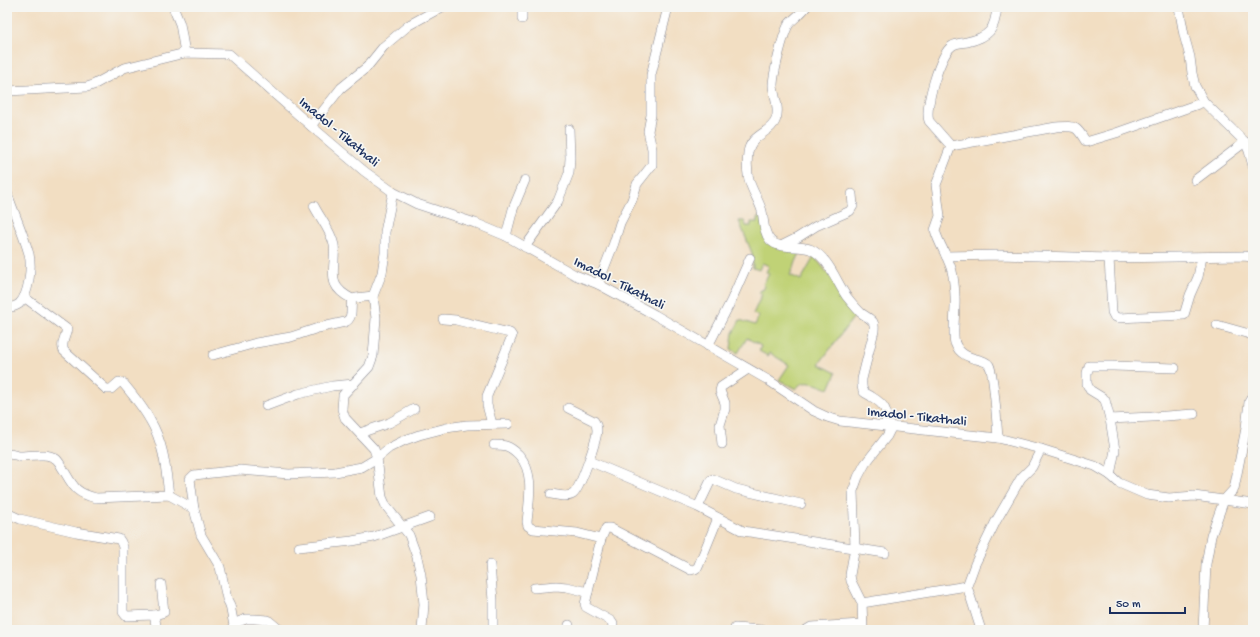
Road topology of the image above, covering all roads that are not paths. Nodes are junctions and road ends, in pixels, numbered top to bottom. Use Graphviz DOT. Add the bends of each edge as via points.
graph roads {
  1 [pos="173,7"];
  2 [pos="442,7"];
  3 [pos="522,7"];
  4 [pos="668,7"];
  5 [pos="806,7"];
  6 [pos="997,7"];
  7 [pos="1179,7"];
  8 [pos="522,20"];
  9 [pos="185,53"];
  10 [pos="7,91"];
  11 [pos="1204,102"];
  12 [pos="311,126"];
  13 [pos="569,129"];
  14 [pos="1244,142"];
  15 [pos="951,146"];
  16 [pos="1253,166"];
  17 [pos="526,180"];
  18 [pos="1194,180"];
  19 [pos="394,192"];
  20 [pos="7,193"];
  21 [pos="852,194"];
  22 [pos="314,206"];
  23 [pos="506,236"];
  24 [pos="782,246"];
  25 [pos="525,247"];
  26 [pos="946,256"];
  27 [pos="1202,257"];
  28 [pos="1253,257"];
  29 [pos="750,258"];
  30 [pos="1109,258"];
  31 [pos="598,284"];
  32 [pos="373,296"];
  33 [pos="24,297"];
  34 [pos="352,299"];
  35 [pos="7,308"];
  36 [pos="443,318"];
  37 [pos="1217,325"];
  38 [pos="1253,335"];
  39 [pos="708,346"];
  40 [pos="213,355"];
  41 [pos="1175,368"];
  42 [pos="748,369"];
  43 [pos="354,384"];
  44 [pos="1253,395"];
  45 [pos="266,406"];
  46 [pos="568,408"];
  47 [pos="414,409"];
  48 [pos="1194,414"];
  49 [pos="1110,419"];
  50 [pos="492,424"];
  51 [pos="508,424"];
  52 [pos="888,426"];
  53 [pos="360,433"];
  54 [pos="998,438"];
  55 [pos="722,444"];
  56 [pos="494,445"];
  57 [pos="1041,449"];
  58 [pos="7,454"];
  59 [pos="377,458"];
  60 [pos="589,461"];
  61 [pos="1110,475"];
  62 [pos="551,494"];
  63 [pos="169,495"];
  64 [pos="1224,500"];
  65 [pos="801,504"];
  66 [pos="1253,504"];
  67 [pos="698,507"];
  68 [pos="194,509"];
  69 [pos="7,514"];
  70 [pos="430,517"];
  71 [pos="718,518"];
  72 [pos="402,526"];
  73 [pos="601,539"];
  74 [pos="299,547"];
  75 [pos="855,547"];
  76 [pos="885,553"];
  77 [pos="490,565"];
  78 [pos="161,584"];
  79 [pos="967,586"];
  80 [pos="534,588"];
  81 [pos="588,592"];
  82 [pos="862,603"];
  83 [pos="154,615"];
  84 [pos="862,627"];
  85 [pos="233,628"];
  86 [pos="735,628"];
  87 [pos="157,630"];
  88 [pos="280,630"];
  89 [pos="422,630"];
  90 [pos="493,630"];
  91 [pos="612,630"];
  92 [pos="762,630"];
  93 [pos="806,630"];
  94 [pos="981,630"];
  95 [pos="1203,630"];
  1 -- 9 [label="street" via="180,24"];
  2 -- 12 [label="street" via="409,25 384,46 367,67 341,88"];
  3 -- 8 [label="street"];
  4 -- 31 [label="street" via="651,75 651,115 648,131 652,165 637,184"];
  5 -- 24 [label="street" via="785,32 774,79 776,120 755,139 748,153 749,181 761,210 766,233 771,241"];
  6 -- 15 [label="street" via="990,32 982,38 950,47 939,69 931,94 928,117"];
  7 -- 11 [label="street" via="1195,86"];
  9 -- 10 [label="street, Imadol - Tikathali" via="124,68 87,87"];
  9 -- 12 [label="street, Imadol - Tikathali" via="229,54"];
  11 -- 14 [label="street"];
  11 -- 15 [label="street" via="1086,142 1080,131 1072,126"];
  12 -- 19 [label="street, Imadol - Tikathali" via="364,171"];
  13 -- 25 [label="street" via="568,173 558,201"];
  14 -- 16 [label="street"];
  14 -- 18 [label="street"];
  15 -- 26 [label="street" via="936,187 940,216 935,230"];
  17 -- 23 [label="street" via="513,209"];
  19 -- 23 [label="street, Imadol - Tikathali" via="417,204"];
  19 -- 32 [label="street" via="385,232 382,273"];
  20 -- 33 [label="street" via="29,255 28,286"];
  21 -- 24 [label="street" via="853,206 850,211 816,226"];
  22 -- 34 [label="street" via="334,244 335,287"];
  23 -- 25 [label="street, Imadol - Tikathali"];
  24 -- 52 [label="street" via="805,248 821,256 848,297 860,312 873,322 875,326 862,388 882,404"];
  25 -- 31 [label="street, Imadol - Tikathali" via="575,275"];
  26 -- 30 [label="street"];
  26 -- 54 [label="street" via="952,270 955,289 954,339 964,354 989,365"];
  27 -- 28 [label="street"];
  27 -- 30 [label="street"];
  27 -- 30 [label="street" via="1198,277 1184,315 1118,318 1112,312"];
  29 -- 39 [label="street"];
  31 -- 39 [label="street, Imadol - Tikathali"];
  32 -- 34 [label="street"];
  32 -- 43 [label="street" via="376,318 373,356 369,367"];
  33 -- 35 [label="street" via="19,304"];
  33 -- 63 [label="street" via="67,329 62,348 64,351 106,389 111,389 119,382 123,383 140,404 151,421 162,450"];
  34 -- 40 [label="street" via="351,317 345,322"];
  36 -- 50 [label="street" via="510,333 512,336 487,396"];
  37 -- 38 [label="street"];
  39 -- 42 [label="street, Imadol - Tikathali"];
  41 -- 49 [label="street" via="1089,366 1086,373 1087,384 1090,390 1105,400"];
  42 -- 52 [label="street, Imadol - Tikathali" via="827,417 840,421"];
  42 -- 55 [label="street" via="721,387 725,403 720,425"];
  43 -- 45 [label="street" via="298,394"];
  43 -- 53 [label="street" via="343,395 342,409 345,418"];
  44 -- 64 [label="street" via="1248,402 1246,428 1234,490"];
  46 -- 60 [label="street" via="594,421 596,425 597,431"];
  47 -- 53 [label="street" via="389,423"];
  48 -- 49 [label="street"];
  49 -- 61 [label="street" via="1115,450"];
  50 -- 51 [label="street"];
  50 -- 59 [label="street" via="460,426 419,435 390,448"];
  52 -- 54 [label="street, Imadol - Tikathali"];
  52 -- 75 [label="street" via="887,436 865,464 853,491"];
  53 -- 59 [label="street" via="374,449"];
  54 -- 57 [label="street, Imadol - Tikathali"];
  56 -- 73 [label="street" via="512,448 527,467 528,526 533,529 577,533"];
  57 -- 61 [label="street, Imadol - Tikathali" via="1094,466"];
  57 -- 79 [label="street" via="996,522"];
  58 -- 63 [label="street" via="52,457 57,460 73,486 86,496 96,498"];
  59 -- 68 [label="street" via="362,467 328,472 289,474 240,470 194,475 190,479"];
  59 -- 72 [label="street" via="382,497"];
  60 -- 62 [label="street" via="576,492 571,496"];
  60 -- 67 [label="street"];
  61 -- 64 [label="street, Imadol - Tikathali" via="1119,483 1147,495 1169,498 1194,496"];
  63 -- 68 [label="street"];
  64 -- 66 [label="street, Imadol - Tikathali"];
  64 -- 95 [label="street" via="1210,536"];
  65 -- 67 [label="street" via="736,489 713,479"];
  67 -- 71 [label="street"];
  68 -- 85 [label="street" via="201,535 220,567"];
  69 -- 83 [label="street" via="76,532 119,539 123,547 123,612 126,616"];
  70 -- 72 [label="street"];
  71 -- 73 [label="street" via="698,567 691,570 610,528 606,528"];
  71 -- 75 [label="street" via="743,531"];
  72 -- 74 [label="street" via="374,537"];
  72 -- 89 [label="street" via="409,535 421,575 424,604"];
  73 -- 81 [label="street"];
  75 -- 76 [label="street"];
  75 -- 82 [label="street" via="850,575"];
  77 -- 90 [label="street"];
  78 -- 83 [label="street" via="164,612"];
  79 -- 82 [label="street"];
  79 -- 94 [label="street"];
  80 -- 81 [label="street" via="556,586"];
  81 -- 91 [label="street" via="586,607 611,621"];
  82 -- 84 [label="street"];
  83 -- 87 [label="street"];
  84 -- 93 [label="street" via="811,627"];
  85 -- 88 [label="street" via="238,622 254,619 268,620"];
  86 -- 92 [label="street"];
}
